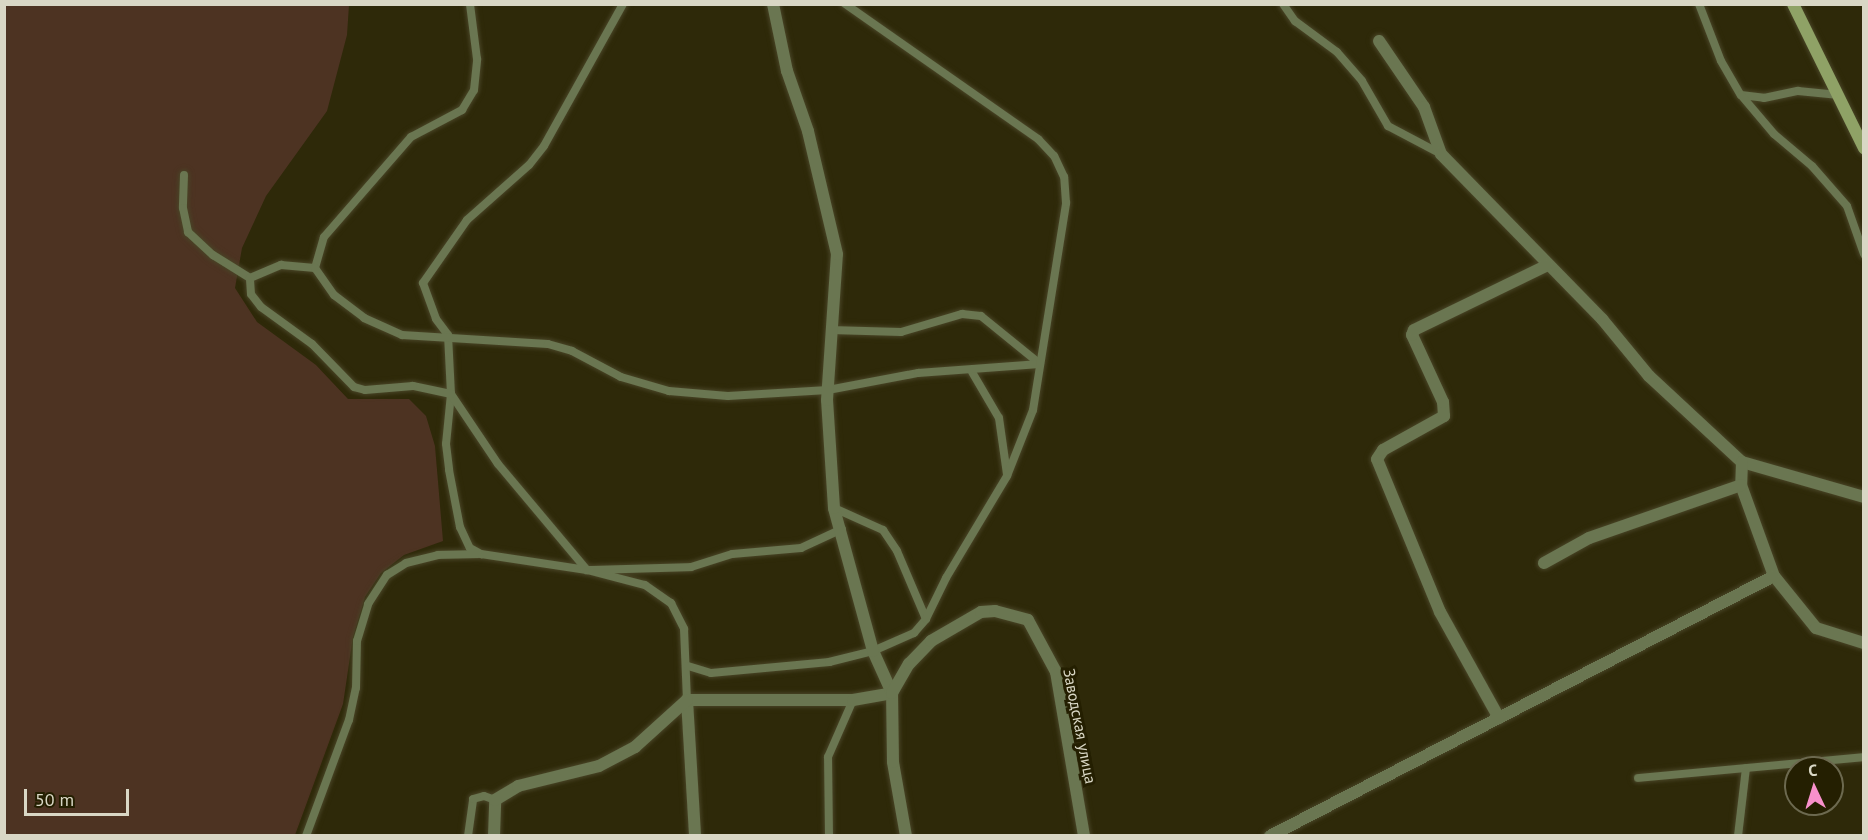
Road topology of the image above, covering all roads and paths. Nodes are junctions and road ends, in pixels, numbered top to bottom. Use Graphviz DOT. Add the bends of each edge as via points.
graph roads {
  1 [pos="470,4"];
  2 [pos="623,4"];
  3 [pos="773,4"];
  4 [pos="845,4"];
  5 [pos="1283,4"];
  6 [pos="1699,4"];
  7 [pos="1793,4"];
  8 [pos="1379,41"];
  9 [pos="1741,94"];
  10 [pos="1839,95"];
  11 [pos="1863,148"];
  12 [pos="1441,154"];
  13 [pos="184,176"];
  14 [pos="1863,254"];
  15 [pos="1546,266"];
  16 [pos="315,268"];
  17 [pos="250,278"];
  18 [pos="830,330"];
  19 [pos="448,335"];
  20 [pos="1040,363"];
  21 [pos="972,372"];
  22 [pos="828,390"];
  23 [pos="451,394"];
  24 [pos="1742,462"];
  25 [pos="1007,476"];
  26 [pos="1741,485"];
  27 [pos="1863,497"];
  28 [pos="834,508"];
  29 [pos="842,529"];
  30 [pos="482,554"];
  31 [pos="1544,562"];
  32 [pos="587,570"];
  33 [pos="1773,576"];
  34 [pos="926,619"];
  35 [pos="1863,643"];
  36 [pos="873,651"];
  37 [pos="688,666"];
  38 [pos="892,693"];
  39 [pos="687,700"];
  40 [pos="853,700"];
  41 [pos="1499,718"];
  42 [pos="1863,757"];
  43 [pos="1746,768"];
  44 [pos="1638,778"];
  45 [pos="495,800"];
  46 [pos="306,836"];
  47 [pos="468,836"];
  48 [pos="494,836"];
  49 [pos="695,836"];
  50 [pos="829,836"];
  51 [pos="906,836"];
  52 [pos="1084,836"];
  53 [pos="1270,836"];
  54 [pos="1738,836"];
  1 -- 16 [label="lane" via="477,59 474,90 462,110 411,137 324,237"];
  2 -- 19 [label="lane" via="544,146 529,165 484,202 434,263 423,283 426,297"];
  3 -- 18 [label="street" via="787,71 808,131 837,254"];
  4 -- 20 [label="lane" via="1038,139 1054,156 1064,177 1066,203"];
  5 -- 12 [label="lane" via="1295,21 1337,52 1362,81 1388,126"];
  6 -- 9 [label="lane" via="1721,61"];
  7 -- 10 [label="main road"];
  8 -- 12 [label="street" via="1424,107"];
  9 -- 10 [label="lane" via="1764,98 1798,91"];
  9 -- 14 [label="lane" via="1774,134 1812,166 1847,206"];
  10 -- 11 [label="main road"];
  12 -- 15 [label="street"];
  13 -- 17 [label="lane" via="183,208 188,232 213,255"];
  15 -- 24 [label="street" via="1602,320 1649,376"];
  15 -- 41 [label="street" via="1414,330 1412,335 1443,402 1444,416 1383,450 1377,459 1440,612"];
  16 -- 17 [label="lane" via="281,265"];
  16 -- 19 [label="lane" via="334,295 364,318 402,335"];
  17 -- 23 [label="lane" via="251,294 261,307 312,344 354,387 365,390 413,386"];
  18 -- 20 [label="lane" via="901,332 962,314 981,316"];
  18 -- 22 [label="street"];
  19 -- 22 [label="lane" via="548,344 572,351 621,377 669,391 728,396"];
  19 -- 23 [label="lane"];
  20 -- 21 [label="lane"];
  20 -- 25 [label="lane" via="1033,410"];
  21 -- 22 [label="lane" via="918,373"];
  21 -- 25 [label="lane" via="999,418"];
  22 -- 28 [label="street"];
  23 -- 30 [label="lane" via="446,444 453,498 470,548"];
  23 -- 32 [label="lane" via="498,464"];
  24 -- 26 [label="street"];
  24 -- 27 [label="street"];
  25 -- 34 [label="lane"];
  26 -- 31 [label="street" via="1588,538"];
  26 -- 33 [label="street"];
  28 -- 29 [label="street"];
  28 -- 34 [label="lane" via="883,530 897,550"];
  29 -- 32 [label="lane" via="801,548 732,554 691,567"];
  29 -- 36 [label="street"];
  30 -- 32 [label="lane"];
  30 -- 46 [label="lane" via="438,555 405,563 387,575 368,604 357,641 356,688 349,720"];
  32 -- 37 [label="lane" via="645,585 671,603 684,628"];
  33 -- 35 [label="street" via="1816,628"];
  33 -- 41 [label="street"];
  34 -- 36 [label="lane" via="914,633"];
  36 -- 37 [label="lane" via="829,662 711,673"];
  36 -- 38 [label="street"];
  37 -- 39 [label="lane"];
  38 -- 40 [label="street"];
  38 -- 51 [label="street" via="893,762"];
  38 -- 52 [label="street, Заводская улица" via="909,664 931,641 981,612 1007,612 1028,620 1056,672"];
  39 -- 40 [label="street"];
  39 -- 45 [label="street" via="635,747 599,766 518,786"];
  39 -- 49 [label="street"];
  40 -- 50 [label="lane" via="828,757"];
  41 -- 53 [label="street"];
  42 -- 43 [label="lane"];
  43 -- 44 [label="lane"];
  43 -- 54 [label="lane"];
  45 -- 47 [label="lane" via="484,796 473,799"];
  45 -- 48 [label="street"];
}
